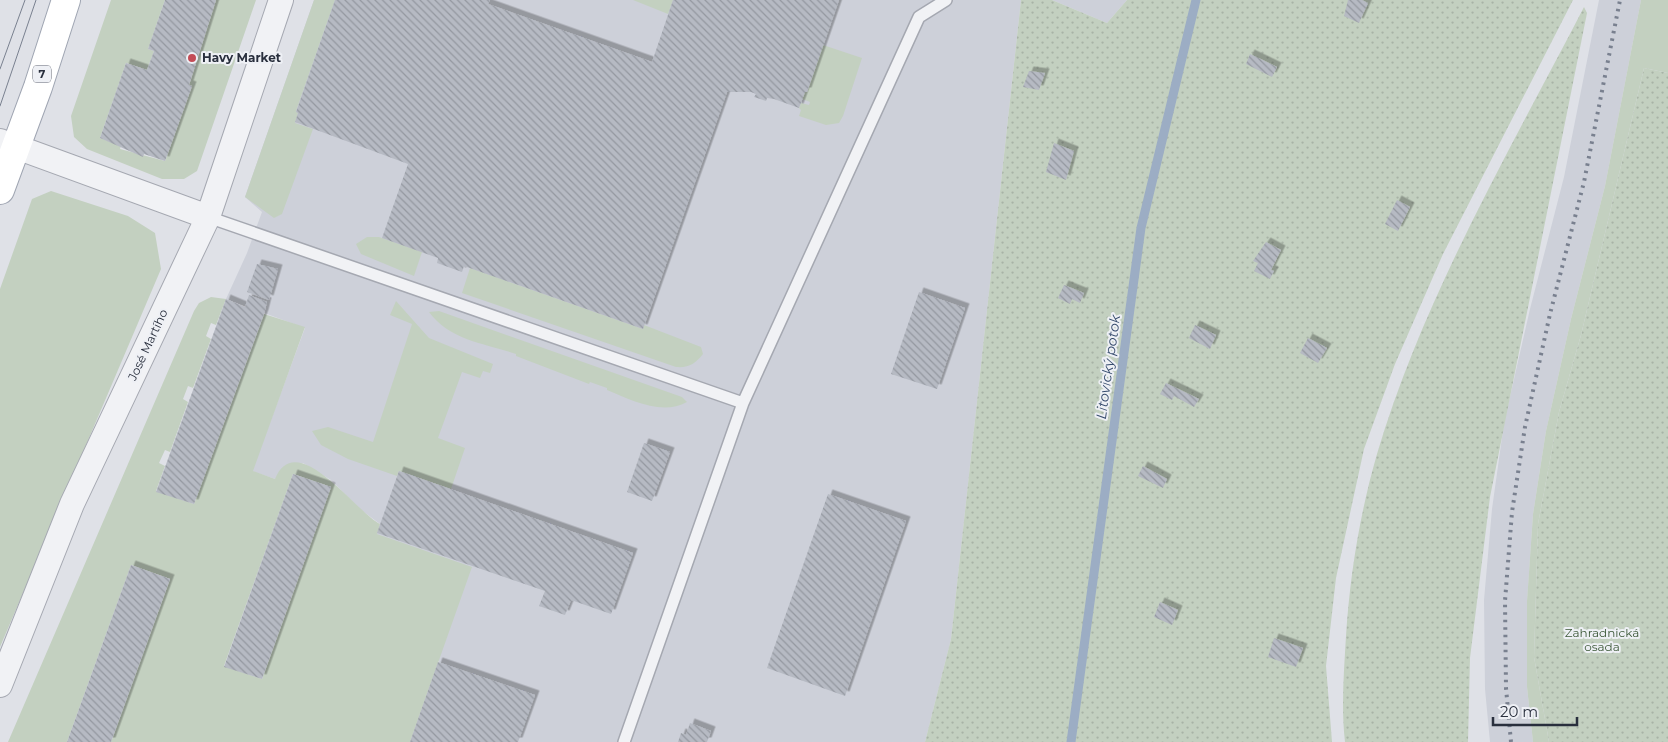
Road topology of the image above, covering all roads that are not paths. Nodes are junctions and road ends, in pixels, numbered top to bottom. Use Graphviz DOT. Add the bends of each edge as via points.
graph roads {
  1 [pos="66,0"];
  2 [pos="281,0"];
  3 [pos="946,0"];
  4 [pos="8,144"];
  5 [pos="0,190"];
  6 [pos="208,217"];
  7 [pos="743,403"];
  8 [pos="0,685"];
  9 [pos="624,742"];
  1 -- 4 [label="main road, 7"];
  2 -- 6 [label="street, José Martího"];
  3 -- 7 [label="lane" via="919,17"];
  4 -- 5 [label="main road, 7"];
  4 -- 6 [label="street"];
  6 -- 7 [label="lane"];
  6 -- 8 [label="street, José Martího" via="72,504"];
  7 -- 9 [label="lane"];
}
